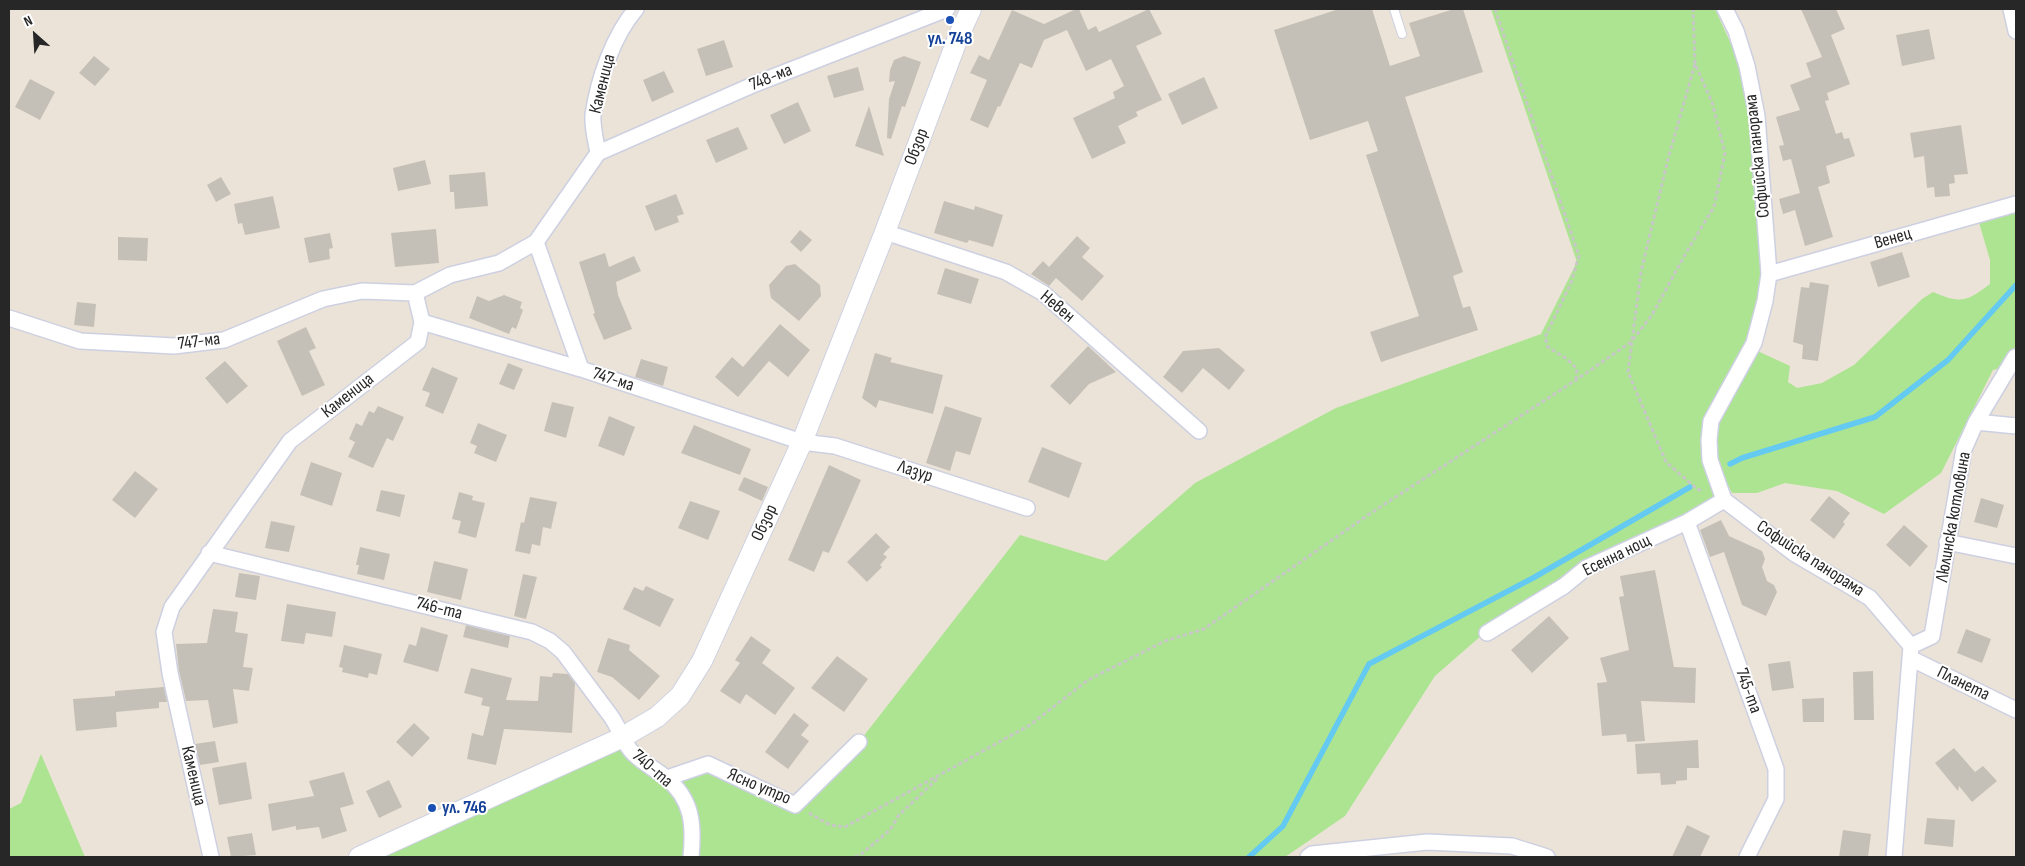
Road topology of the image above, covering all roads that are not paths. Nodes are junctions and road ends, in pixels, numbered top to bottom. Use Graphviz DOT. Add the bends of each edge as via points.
graph roads {
  1 [pos="636,9"];
  2 [pos="947,9"];
  3 [pos="971,9"];
  4 [pos="1394,9"];
  5 [pos="1725,9"];
  6 [pos="2011,9"];
  7 [pos="2016,31"];
  8 [pos="1402,34"];
  9 [pos="598,153"];
  10 [pos="2015,200"];
  11 [pos="885,232"];
  12 [pos="536,242"];
  13 [pos="1769,274"];
  14 [pos="415,293"];
  15 [pos="9,318"];
  16 [pos="422,322"];
  17 [pos="2015,357"];
  18 [pos="580,370"];
  19 [pos="1976,422"];
  20 [pos="2016,426"];
  21 [pos="1200,431"];
  22 [pos="802,442"];
  23 [pos="1724,500"];
  24 [pos="1027,508"];
  25 [pos="1687,522"];
  26 [pos="1947,542"];
  27 [pos="209,553"];
  28 [pos="2016,556"];
  29 [pos="1487,633"];
  30 [pos="1910,652"];
  31 [pos="2016,710"];
  32 [pos="621,738"];
  33 [pos="859,742"];
  34 [pos="667,778"];
  35 [pos="211,857"];
  36 [pos="359,857"];
  37 [pos="691,857"];
  38 [pos="1308,857"];
  39 [pos="1547,857"];
  40 [pos="1746,857"];
  41 [pos="1894,857"];
  1 -- 9 [label="street, Каменица" via="609,54 593,117"];
  2 -- 9 [label="street, 748-ма" via="755,84"];
  3 -- 11 [label="street, Обзор"];
  4 -- 8 [label="lane"];
  5 -- 13 [label="street, Софийска панорама" via="1747,66 1756,116"];
  6 -- 7 [label="street"];
  9 -- 12 [label="street"];
  10 -- 13 [label="street, Венец"];
  11 -- 21 [label="street, Невен" via="1006,272 1042,293"];
  11 -- 22 [label="street, Обзор"];
  12 -- 14 [label="street" via="499,263 450,275"];
  12 -- 18 [label="street"];
  13 -- 23 [label="street, Софийска панорама" via="1754,343 1711,421 1710,460"];
  14 -- 15 [label="street, 747-ма" via="362,291 323,299 224,340 174,346 80,341"];
  14 -- 16 [label="street"];
  16 -- 18 [label="street, 747-ма"];
  16 -- 27 [label="street, Каменица" via="418,342 290,441"];
  17 -- 19 [label="street, Люлинска котловина"];
  18 -- 22 [label="street, 747-ма"];
  19 -- 20 [label="street"];
  19 -- 26 [label="street, Люлинска котловина" via="1964,449"];
  22 -- 24 [label="street, Лазур" via="835,446"];
  22 -- 32 [label="street, Обзор" via="702,661 680,696 657,717"];
  23 -- 25 [label="street, Есенна нощ"];
  23 -- 30 [label="street, Софийска панорама" via="1795,554 1870,598"];
  25 -- 29 [label="street, Есенна нощ" via="1586,568 1564,586"];
  25 -- 40 [label="street, 745-та" via="1776,769 1776,799"];
  26 -- 28 [label="street"];
  26 -- 30 [label="street, Люлинска котловина" via="1932,636"];
  27 -- 32 [label="street, 746-та" via="532,632 563,652 618,725"];
  27 -- 35 [label="street, Каменица" via="172,607 164,632 170,673"];
  30 -- 31 [label="street, Планета"];
  30 -- 41 [label="street"];
  32 -- 34 [label="street, 740-та" via="633,754"];
  32 -- 36 [label="street, Обзор"];
  33 -- 34 [label="street, Ясно утро" via="795,805 708,764"];
  34 -- 37 [label="street, 740-та" via="690,813 693,830"];
  38 -- 39 [label="street" via="1427,842 1512,846"];
}
